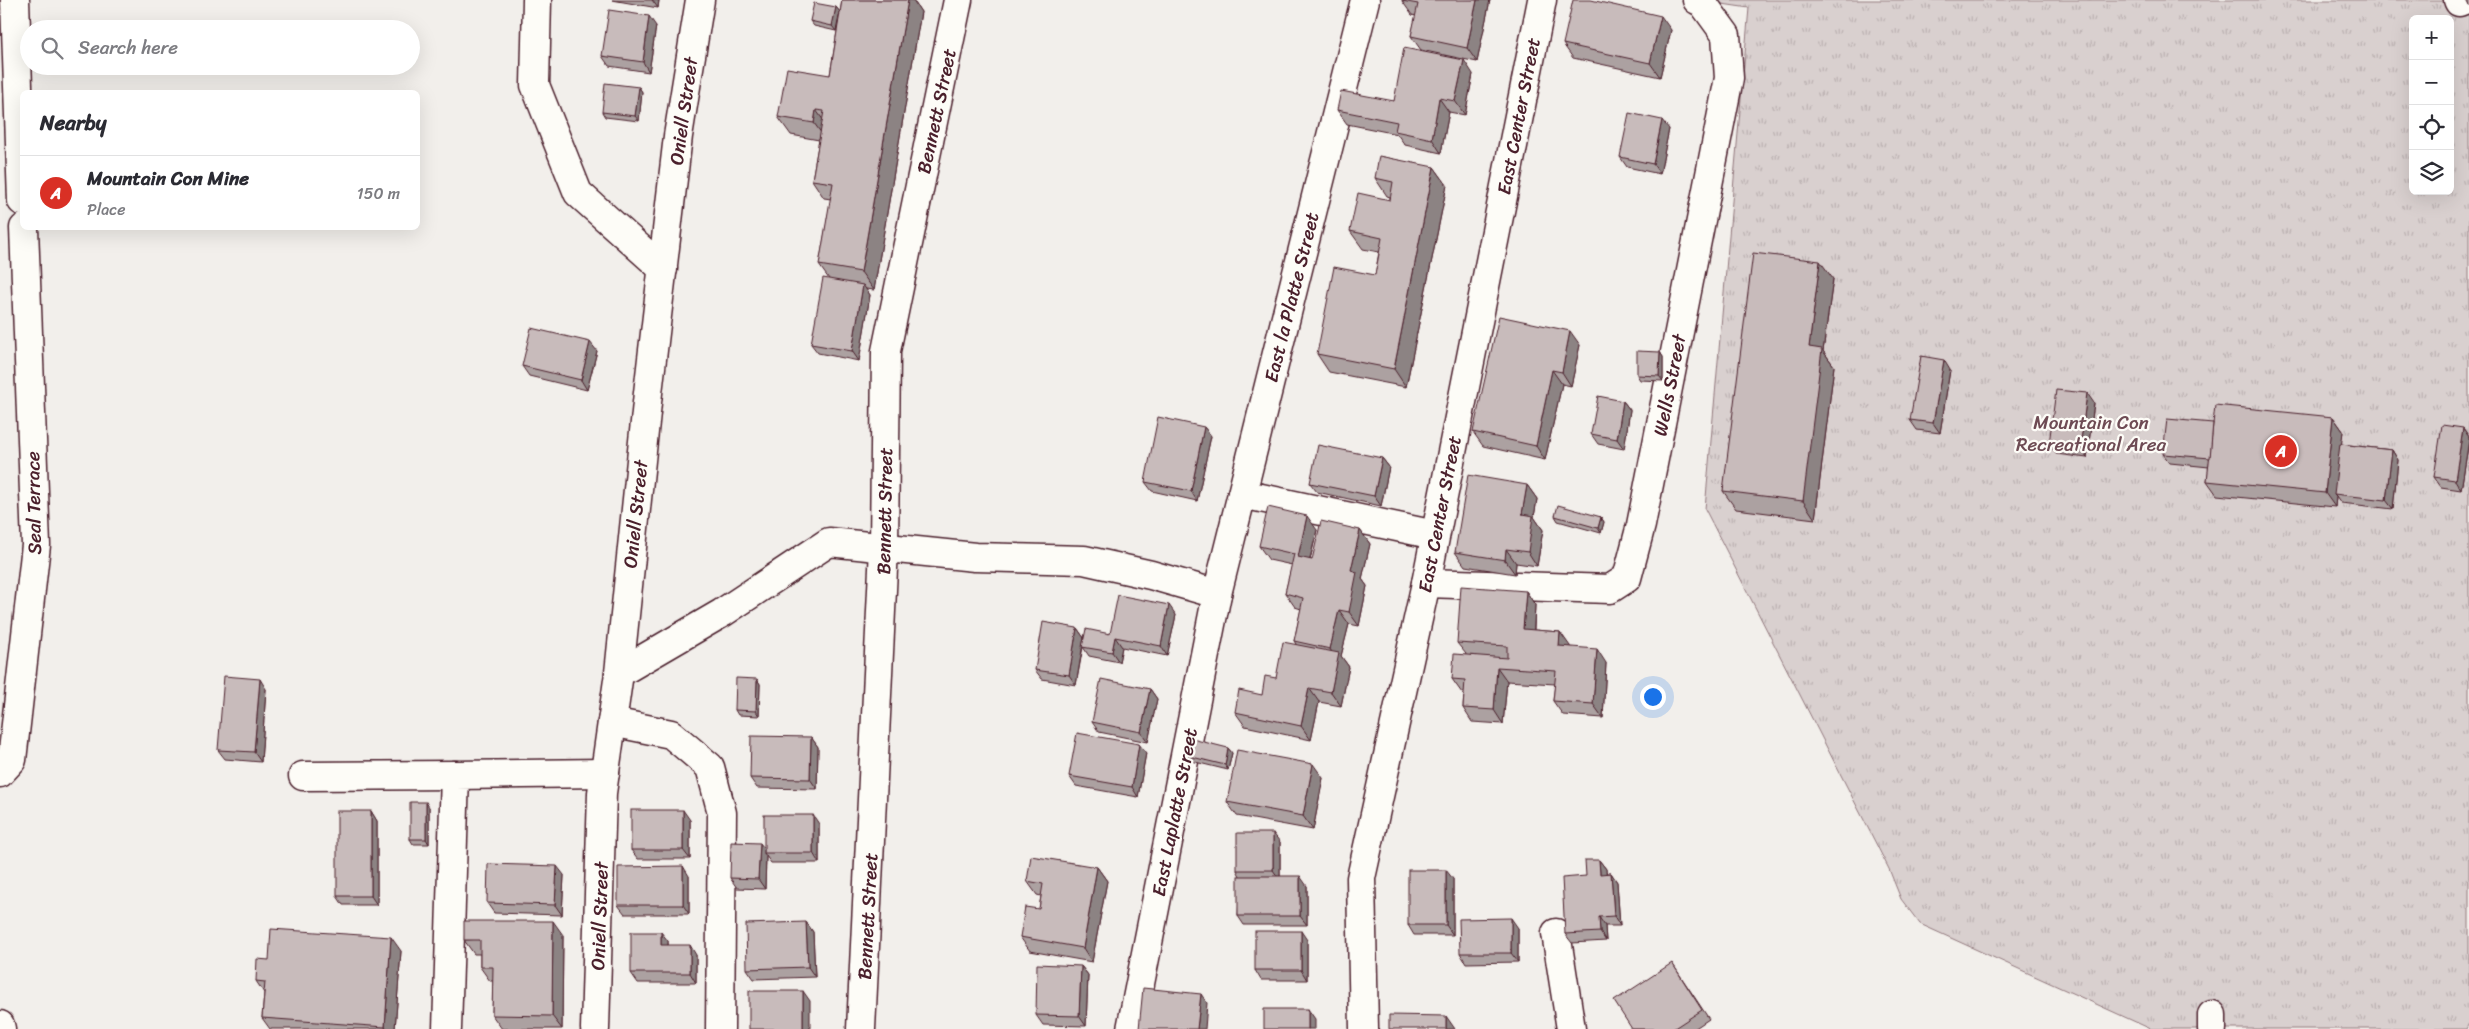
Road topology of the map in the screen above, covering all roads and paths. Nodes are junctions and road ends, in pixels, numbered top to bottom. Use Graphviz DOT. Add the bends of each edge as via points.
graph roads {
  1 [pos="15,0"];
  2 [pos="537,0"];
  3 [pos="700,0"];
  4 [pos="958,0"];
  5 [pos="1365,0"];
  6 [pos="1542,0"];
  7 [pos="1697,0"];
  8 [pos="2458,0"];
  9 [pos="2464,0"];
  10 [pos="20,144"];
  11 [pos="24,230"];
  12 [pos="663,269"];
  13 [pos="1242,494"];
  14 [pos="1436,535"];
  15 [pos="884,548"];
  16 [pos="1426,583"];
  17 [pos="1217,594"];
  18 [pos="619,673"];
  19 [pos="612,722"];
  20 [pos="0,773"];
  21 [pos="605,773"];
  22 [pos="455,775"];
  23 [pos="304,776"];
  24 [pos="1556,933"];
  25 [pos="0,1025"];
  26 [pos="1,1029"];
  27 [pos="447,1029"];
  28 [pos="596,1029"];
  29 [pos="720,1029"];
  30 [pos="861,1029"];
  31 [pos="1131,1029"];
  32 [pos="1364,1029"];
  33 [pos="1571,1029"];
  1 -- 10 [label="street"];
  2 -- 12 [label="street" via="535,85 578,193"];
  3 -- 12 [label="street, Oniell Street" via="678,136"];
  4 -- 15 [label="street, Bennett Street" via="886,351"];
  5 -- 13 [label="street, East la Platte Street"];
  6 -- 14 [label="street, East Center Street"];
  7 -- 16 [label="street, Wells Street" via="1702,2 1726,34 1729,78 1642,525 1627,578 1610,589"];
  8 -- 9 [label="street"];
  11 -- 20 [label="street, Seal Terrace" via="36,545 12,760"];
  12 -- 18 [label="street, Oniell Street"];
  13 -- 14 [label="street"];
  13 -- 17 [label="street, East la Platte Street"];
  14 -- 16 [label="street, East Center Street"];
  15 -- 17 [label="street" via="975,557 1084,560"];
  15 -- 18 [label="street" via="829,542 722,613"];
  15 -- 30 [label="street, Bennett Street"];
  16 -- 32 [label="street, East Center Street" via="1360,878"];
  17 -- 31 [label="street, East Laplatte Street"];
  18 -- 19 [label="street, Oniell Street"];
  19 -- 21 [label="street, Oniell Street"];
  19 -- 29 [label="street" via="671,734 710,767 722,813"];
  21 -- 22 [label="street"];
  21 -- 28 [label="street, Oniell Street"];
  22 -- 23 [label="street"];
  22 -- 27 [label="street"];
  24 -- 33 [label="street"];
  25 -- 26 [label="street"];
}
